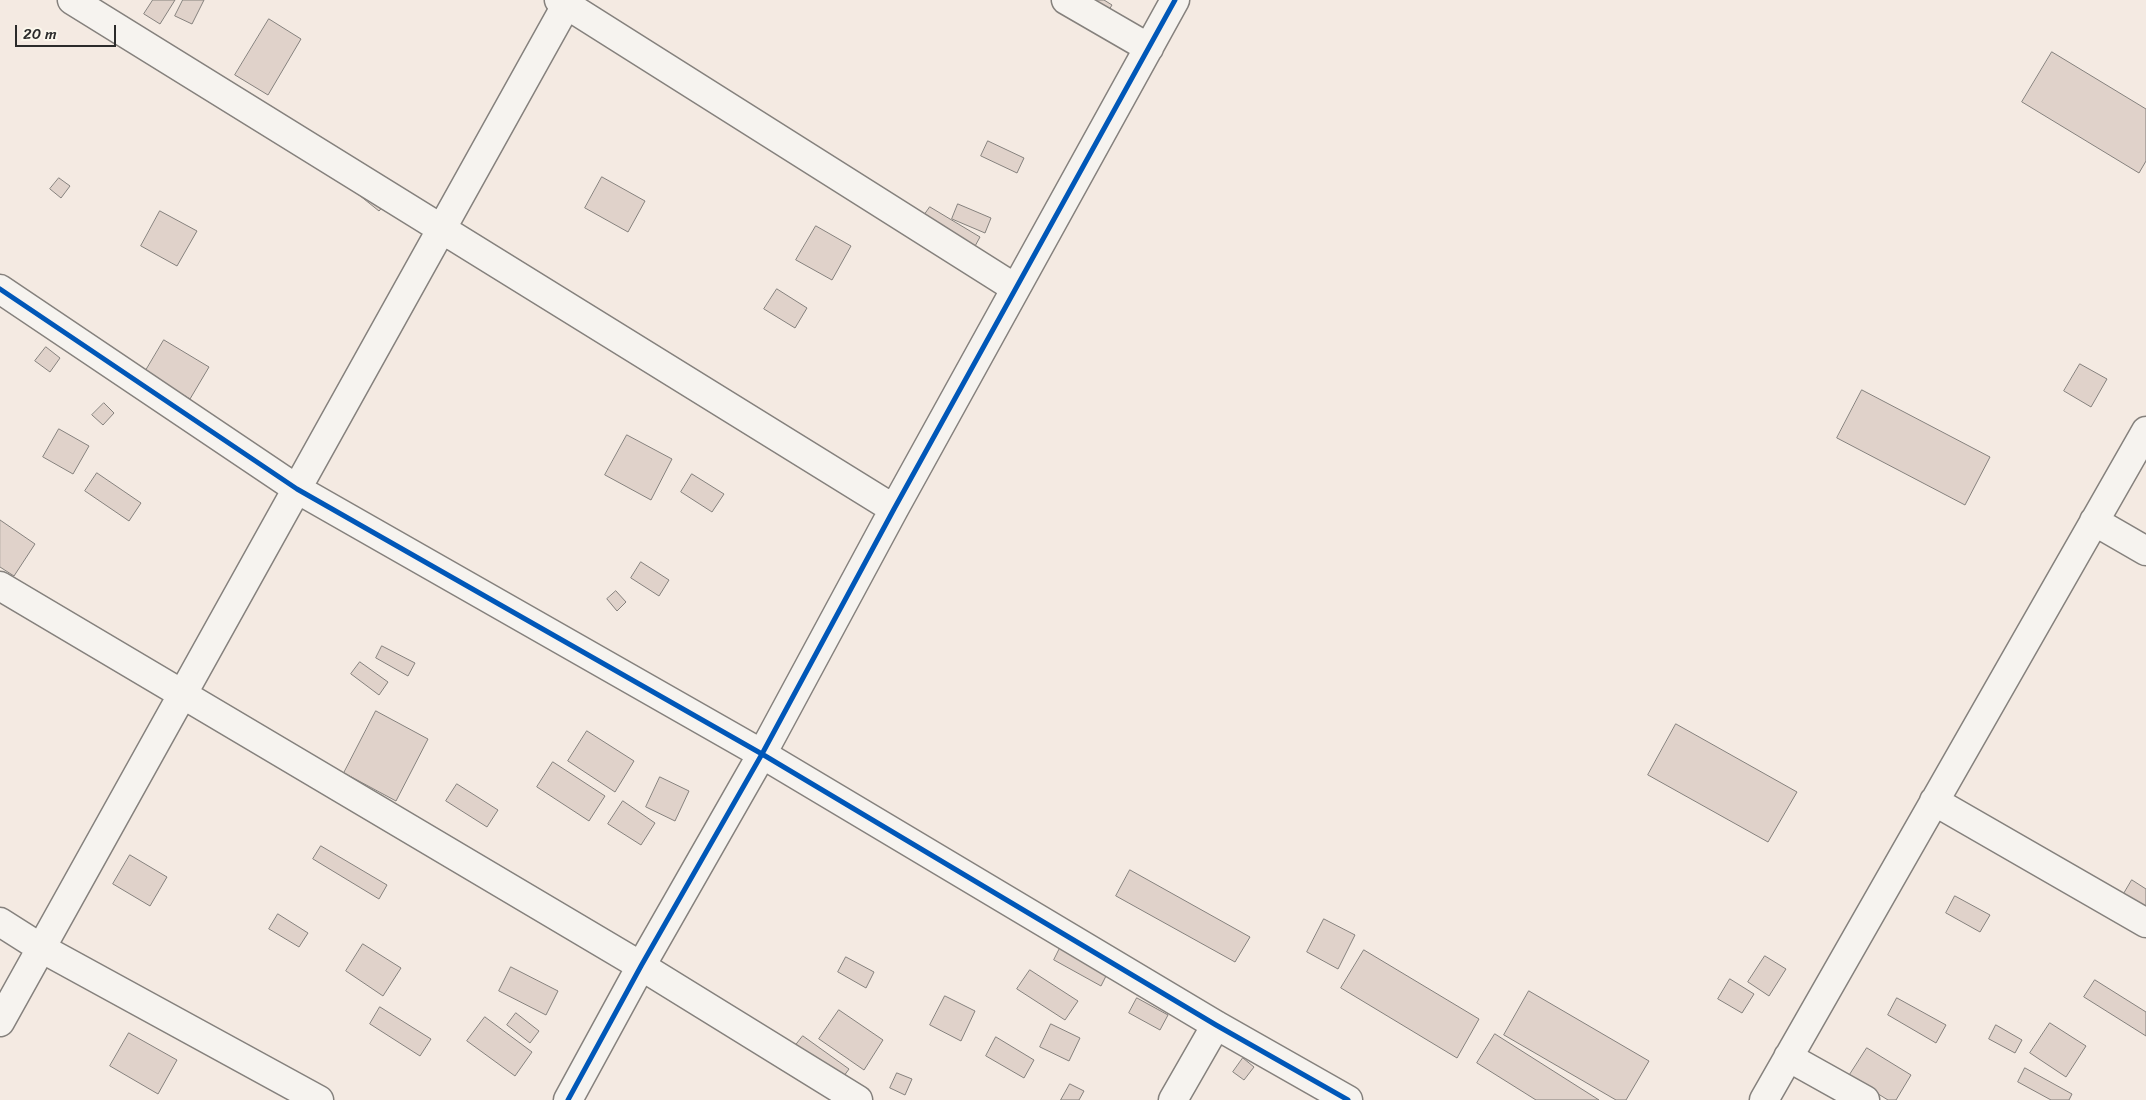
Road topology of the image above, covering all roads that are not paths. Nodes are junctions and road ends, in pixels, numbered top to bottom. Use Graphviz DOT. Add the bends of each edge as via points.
graph roads {
  1 [pos="72,0"];
  2 [pos="1066,0"];
  3 [pos="1175,0"];
  4 [pos="565,2"];
  5 [pos="1149,48"];
  6 [pos="441,229"];
  7 [pos="1015,288"];
  8 [pos="0,290"];
  9 [pos="2146,431"];
  10 [pos="297,489"];
  11 [pos="894,509"];
  12 [pos="2094,521"];
  13 [pos="2146,551"];
  14 [pos="0,586"];
  15 [pos="182,694"];
  16 [pos="762,754"];
  17 [pos="1934,801"];
  18 [pos="0,922"];
  19 [pos="2146,923"];
  20 [pos="41,948"];
  21 [pos="641,966"];
  22 [pos="0,1022"];
  23 [pos="1216,1025"];
  24 [pos="1788,1056"];
  25 [pos="319,1100"];
  26 [pos="568,1100"];
  27 [pos="858,1100"];
  28 [pos="1173,1100"];
  29 [pos="1348,1100"];
  30 [pos="1764,1100"];
  31 [pos="1865,1100"];
  1 -- 6 [label="street"];
  2 -- 5 [label="street"];
  3 -- 5 [label="street"];
  4 -- 6 [label="street"];
  4 -- 7 [label="street"];
  5 -- 7 [label="street"];
  6 -- 10 [label="street"];
  6 -- 11 [label="street"];
  7 -- 11 [label="street"];
  8 -- 10 [label="street"];
  9 -- 12 [label="street"];
  10 -- 15 [label="street"];
  10 -- 16 [label="street"];
  11 -- 16 [label="street"];
  12 -- 13 [label="street"];
  12 -- 17 [label="street"];
  14 -- 15 [label="street"];
  15 -- 20 [label="street"];
  15 -- 21 [label="street"];
  16 -- 21 [label="street"];
  16 -- 23 [label="street"];
  17 -- 19 [label="street"];
  17 -- 24 [label="street"];
  18 -- 20 [label="street"];
  20 -- 22 [label="street"];
  20 -- 25 [label="street"];
  21 -- 26 [label="street"];
  21 -- 27 [label="street"];
  23 -- 28 [label="street"];
  23 -- 29 [label="street"];
  24 -- 30 [label="street"];
  24 -- 31 [label="street"];
}
